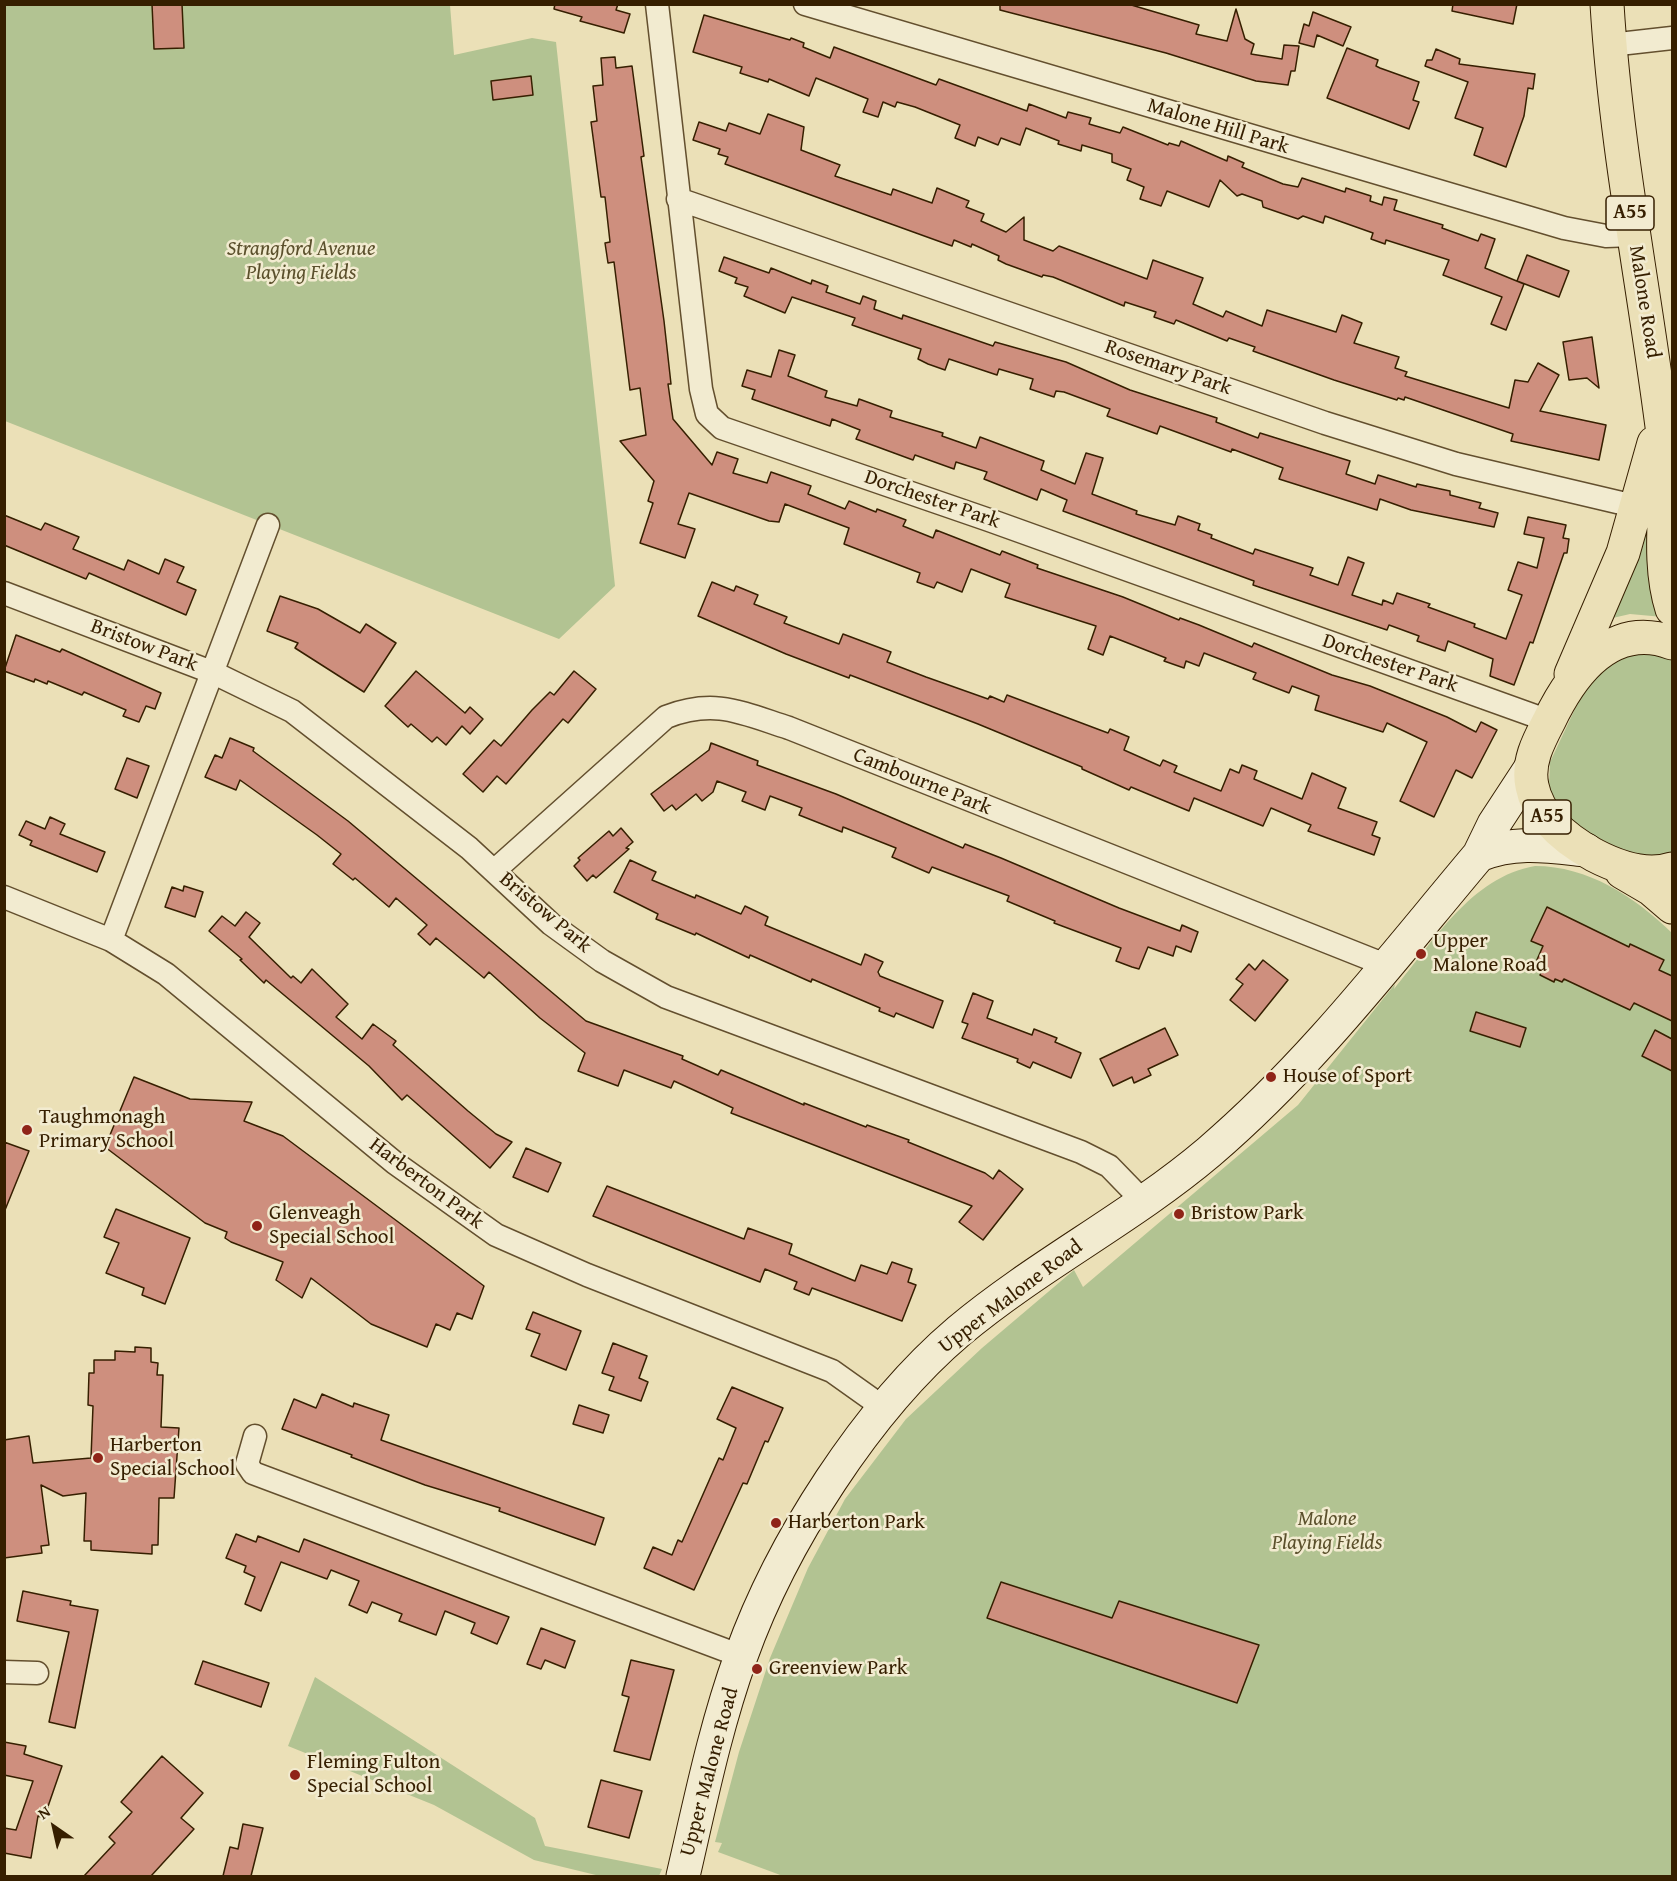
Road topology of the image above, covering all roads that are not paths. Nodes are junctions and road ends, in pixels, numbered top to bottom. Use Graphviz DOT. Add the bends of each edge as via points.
graph roads {
  1 [pos="657,4"];
  2 [pos="805,4"];
  3 [pos="1607,4"];
  4 [pos="1672,38"];
  5 [pos="1610,45"];
  6 [pos="678,199"];
  7 [pos="1633,235"];
  8 [pos="1650,509"];
  9 [pos="268,525"];
  10 [pos="4,593"];
  11 [pos="1672,609"];
  12 [pos="1672,643"];
  13 [pos="214,673"];
  14 [pos="1556,706"];
  15 [pos="1530,769"];
  16 [pos="1593,854"];
  17 [pos="1479,855"];
  18 [pos="1672,869"];
  19 [pos="495,870"];
  20 [pos="4,897"];
  21 [pos="1672,907"];
  22 [pos="111,940"];
  23 [pos="1388,966"];
  24 [pos="1143,1201"];
  25 [pos="884,1408"];
  26 [pos="255,1436"];
  27 [pos="741,1656"];
  28 [pos="4,1672"];
  29 [pos="37,1673"];
  30 [pos="683,1876"];
  1 -- 6 [label="street, Dorchester Park"];
  2 -- 7 [label="street, Malone Hill Park" via="1564,228 1606,236"];
  3 -- 5 [label="highway, Malone Road / A55"];
  4 -- 5 [label="street"];
  5 -- 7 [label="highway, Malone Road / A55"];
  6 -- 8 [label="street, Rosemary Park" via="1325,423 1456,464"];
  6 -- 14 [label="street, Dorchester Park" via="701,389 707,414 722,428"];
  7 -- 8 [label="highway, Malone Road / A55" via="1660,420"];
  8 -- 11 [label="highway, Malone Road / A55"];
  8 -- 14 [label="highway, Malone Road / A55" via="1623,553"];
  9 -- 13 [label="street"];
  10 -- 13 [label="street, Bristow Park"];
  12 -- 14 [label="highway, A55" via="1646,636 1616,643 1583,668"];
  13 -- 19 [label="street, Bristow Park" via="292,711"];
  13 -- 22 [label="street"];
  14 -- 15 [label="highway, A55"];
  15 -- 16 [label="highway, A55" via="1539,807 1549,820"];
  15 -- 17 [label="main road, Upper Malone Road"];
  16 -- 17 [label="main road" via="1529,844"];
  16 -- 18 [label="highway, A55" via="1642,872"];
  16 -- 21 [label="highway, A55" via="1651,889"];
  17 -- 23 [label="main road, Upper Malone Road"];
  19 -- 23 [label="street, Cambourne Park" via="666,717 688,708 727,708 789,728"];
  19 -- 24 [label="street, Bristow Park" via="551,924 602,960 666,997 1081,1152 1109,1166"];
  20 -- 22 [label="street, Harberton Park"];
  22 -- 25 [label="street, Harberton Park" via="166,974 395,1163 495,1235 832,1371"];
  23 -- 24 [label="main road, Upper Malone Road" via="1263,1103 1207,1154"];
  24 -- 25 [label="main road, Upper Malone Road" via="1014,1289 959,1332"];
  25 -- 27 [label="main road, Upper Malone Road" via="803,1527"];
  26 -- 27 [label="street" via="247,1464 253,1473"];
  27 -- 30 [label="main road, Upper Malone Road" via="712,1752"];
  28 -- 29 [label="street"];
}
